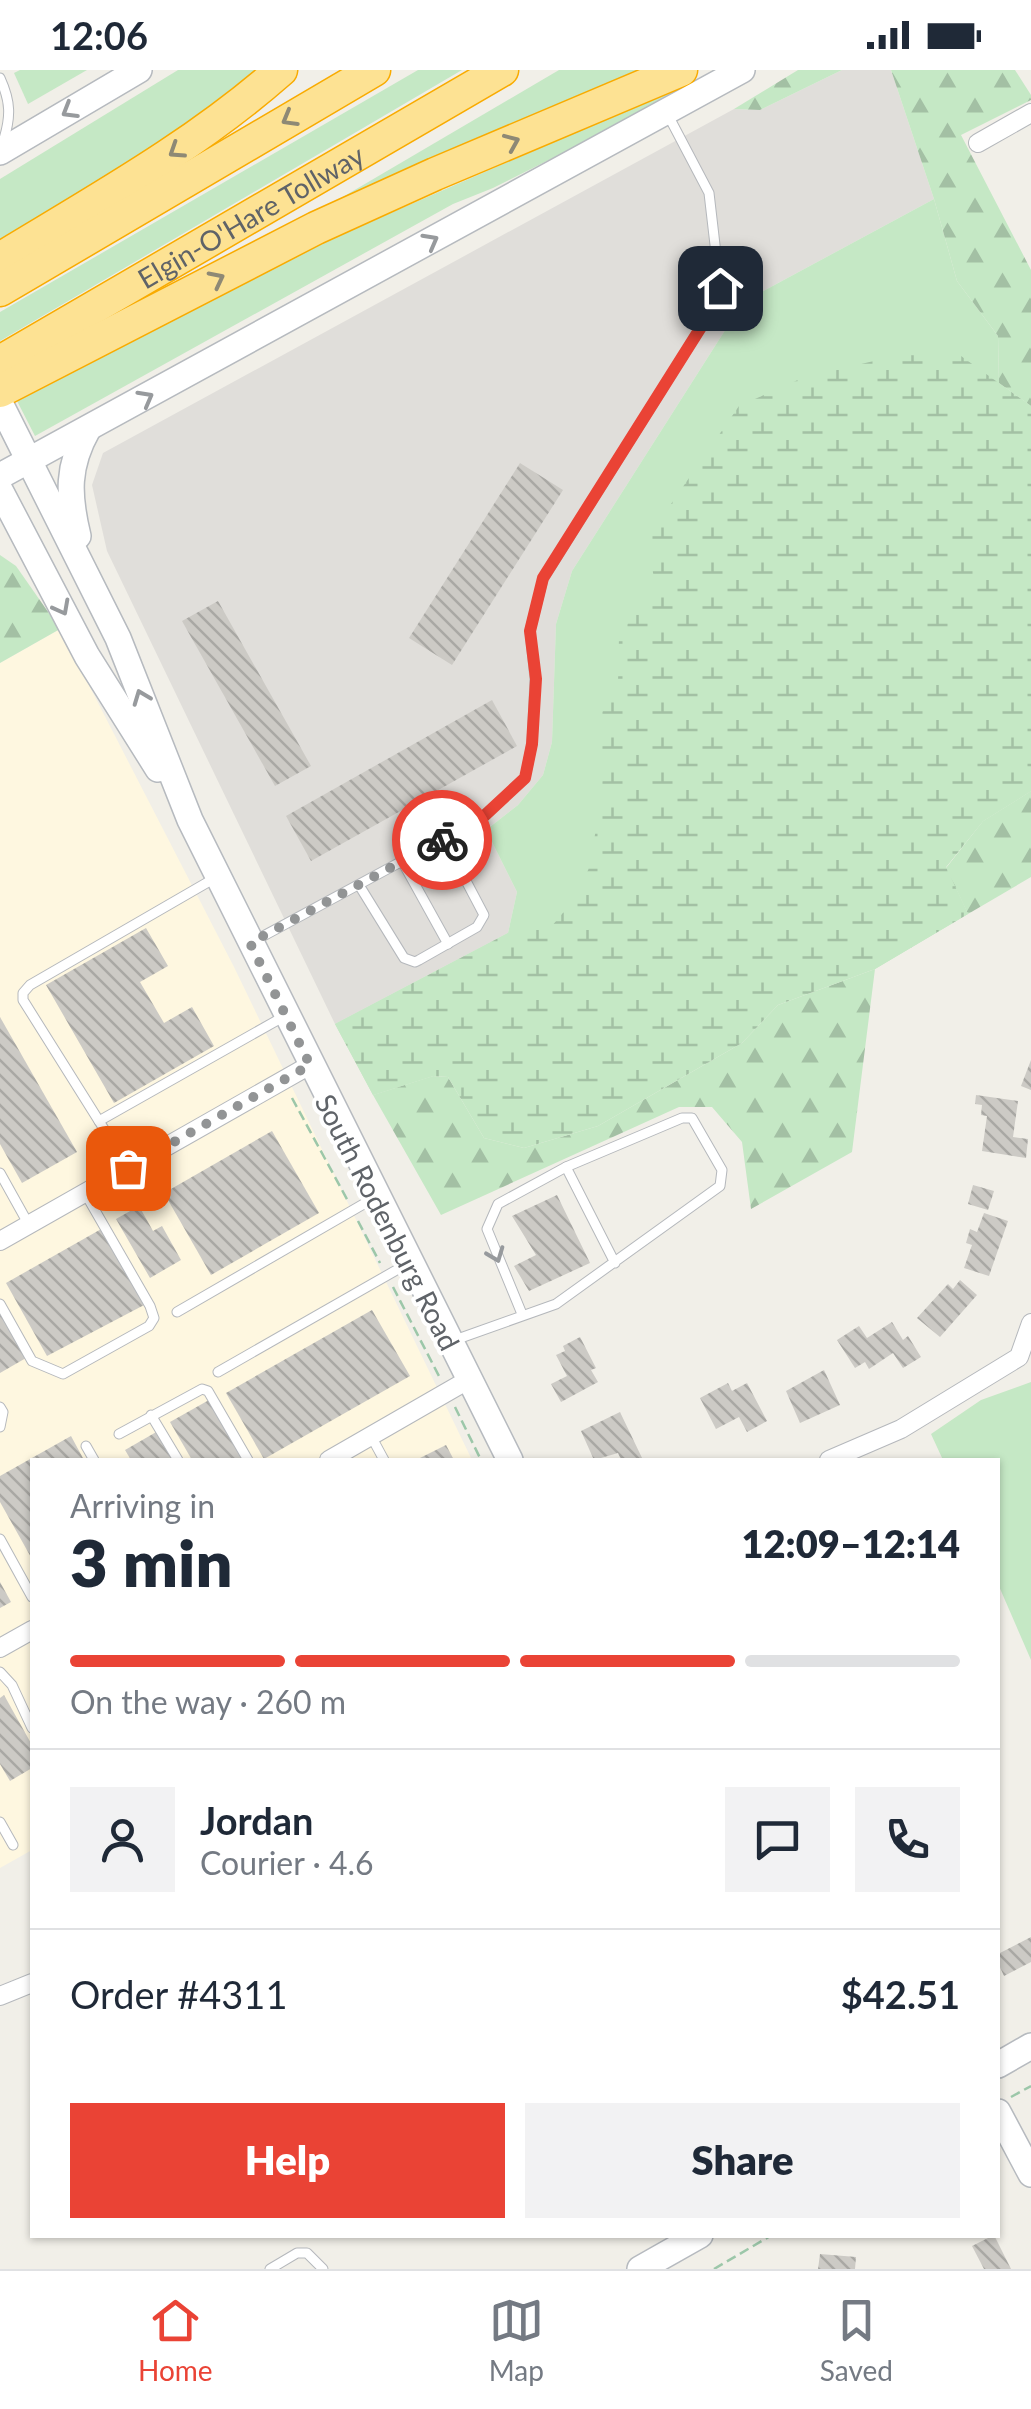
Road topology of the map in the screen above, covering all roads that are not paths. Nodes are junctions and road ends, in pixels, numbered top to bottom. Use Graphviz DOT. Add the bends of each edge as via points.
graph roads {
  1 [pos="139,70"];
  2 [pos="282,70"];
  3 [pos="374,70"];
  4 [pos="502,70"];
  5 [pos="681,70"];
  6 [pos="742,70"];
  7 [pos="0,78"];
  8 [pos="667,112"];
  9 [pos="1031,113"];
  10 [pos="978,143"];
  11 [pos="0,152"];
  12 [pos="0,259"];
  13 [pos="0,290"];
  14 [pos="21,360"];
  15 [pos="0,391"];
  16 [pos="0,403"];
  17 [pos="88,429"];
  18 [pos="30,461"];
  19 [pos="0,476"];
  20 [pos="0,490"];
  21 [pos="0,531"];
  22 [pos="34,554"];
  23 [pos="89,580"];
  24 [pos="190,820"];
  25 [pos="444,839"];
  26 [pos="402,862"];
  27 [pos="218,876"];
  28 [pos="359,885"];
  29 [pos="250,943"];
  30 [pos="448,944"];
  31 [pos="286,1016"];
  32 [pos="310,1065"];
  33 [pos="99,1120"];
  34 [pos="566,1167"];
  35 [pos="128,1168"];
  36 [pos="0,1173"];
  37 [pos="84,1193"];
  38 [pos="376,1197"];
  39 [pos="29,1224"];
  40 [pos="0,1241"];
  41 [pos="409,1263"];
  42 [pos="615,1263"];
  43 [pos="0,1304"];
  44 [pos="177,1312"];
  45 [pos="522,1314"];
  46 [pos="1031,1323"];
  47 [pos="449,1342"];
  48 [pos="1025,1356"];
  49 [pos="218,1372"];
  50 [pos="468,1380"];
  51 [pos="0,1407"];
  52 [pos="151,1415"];
  53 [pos="0,1427"];
  54 [pos="118,1434"];
  55 [pos="370,1436"];
  56 [pos="86,1446"];
  57 [pos="93,1458"];
  58 [pos="177,1458"];
  59 [pos="247,1458"];
  60 [pos="332,1458"];
  61 [pos="383,1458"];
  62 [pos="509,1458"];
  63 [pos="834,1458"];
  64 [pos="0,1539"];
  65 [pos="30,1593"];
  66 [pos="30,1631"];
  67 [pos="0,1648"];
  68 [pos="0,1672"];
  69 [pos="30,1696"];
  70 [pos="20,1703"];
  71 [pos="30,1724"];
  72 [pos="0,1822"];
  73 [pos="14,1845"];
  74 [pos="30,1983"];
  75 [pos="0,1996"];
  76 [pos="1031,2046"];
  77 [pos="1000,2064"];
  78 [pos="1000,2116"];
  79 [pos="1031,2174"];
  80 [pos="695,2238"];
  81 [pos="270,2269"];
  82 [pos="323,2269"];
  83 [pos="640,2269"];
  1 -- 11 [label="street, one-way"];
  2 -- 12 [label="highway, one-way" via="173,153"];
  3 -- 13 [label="highway, one-way"];
  4 -- 14 [label="highway, Elgin-O'Hare Tollway"];
  14 -- 5 [label="highway, one-way"];
  6 -- 8 [label="street"];
  7 -- 11 [label="lane" via="10,118"];
  17 -- 8 [label="street, one-way"];
  8 -- 25 [label="lane" via="709,193 720,288 543,578 530,631 536,679 525,778 482,818"];
  9 -- 10 [label="street"];
  14 -- 15 [label="highway"];
  16 -- 18 [label="street, South Rodenburg Road"];
  17 -- 18 [label="street"];
  17 -- 23 [label="street" via="75,452 71,506"];
  18 -- 19 [label="street"];
  18 -- 23 [label="street, South Rodenburg Road"];
  20 -- 22 [label="street, South Rodenburg Road"];
  21 -- 22 [label="street"];
  22 -- 24 [label="street, South Rodenburg Road, one-way" via="86,656"];
  24 -- 23 [label="street, South Rodenburg Road, one-way"];
  24 -- 27 [label="street, South Rodenburg Road"];
  25 -- 26 [label="lane"];
  25 -- 30 [label="lane" via="484,915"];
  26 -- 28 [label="lane"];
  26 -- 30 [label="lane"];
  27 -- 29 [label="street, South Rodenburg Road"];
  27 -- 33 [label="lane" via="23,993"];
  28 -- 29 [label="lane"];
  28 -- 30 [label="lane" via="409,962"];
  29 -- 31 [label="street, South Rodenburg Road"];
  31 -- 32 [label="street, South Rodenburg Road"];
  31 -- 33 [label="lane"];
  32 -- 35 [label="street"];
  32 -- 38 [label="street, South Rodenburg Road"];
  33 -- 35 [label="lane"];
  34 -- 42 [label="lane"];
  34 -- 42 [label="lane" via="692,1118 722,1170 720,1186"];
  34 -- 45 [label="lane, one-way" via="498,1204 487,1229"];
  35 -- 37 [label="street"];
  36 -- 39 [label="lane"];
  37 -- 39 [label="street"];
  37 -- 43 [label="lane" via="150,1306 150,1326 62,1374 32,1361"];
  38 -- 41 [label="street, South Rodenburg Road"];
  38 -- 44 [label="lane"];
  39 -- 40 [label="street"];
  41 -- 47 [label="street, South Rodenburg Road"];
  41 -- 49 [label="lane"];
  42 -- 45 [label="lane" via="556,1304"];
  45 -- 47 [label="lane"];
  46 -- 48 [label="street"];
  47 -- 50 [label="street, South Rodenburg Road"];
  48 -- 63 [label="street" via="902,1429"];
  50 -- 55 [label="street"];
  50 -- 62 [label="street, South Rodenburg Road"];
  51 -- 53 [label="lane"];
  52 -- 54 [label="lane"];
  52 -- 58 [label="lane"];
  52 -- 59 [label="lane" via="190,1392 208,1391"];
  55 -- 60 [label="street"];
  55 -- 61 [label="lane"];
  56 -- 57 [label="lane"];
  64 -- 65 [label="lane"];
  66 -- 67 [label="street"];
  68 -- 70 [label="lane"];
  69 -- 70 [label="lane"];
  70 -- 71 [label="lane"];
  72 -- 73 [label="lane"];
  74 -- 75 [label="street"];
  76 -- 77 [label="street"];
  78 -- 79 [label="street"];
  80 -- 83 [label="street"];
  81 -- 82 [label="lane" via="307,2253"];
}
